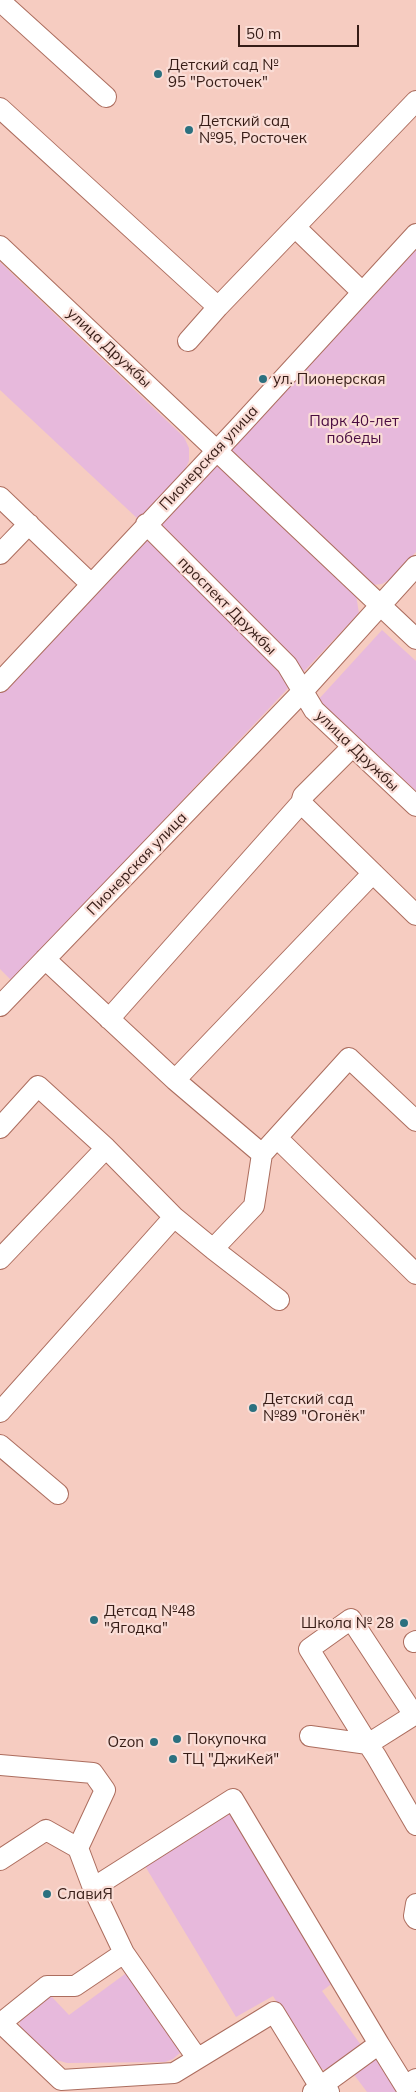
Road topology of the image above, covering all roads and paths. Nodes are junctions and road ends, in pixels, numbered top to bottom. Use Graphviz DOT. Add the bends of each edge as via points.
graph roads {
  1 [pos="0,1"];
  2 [pos="106,96"];
  3 [pos="416,101"];
  4 [pos="0,108"];
  5 [pos="295,227"];
  6 [pos="416,234"];
  7 [pos="0,246"];
  8 [pos="362,292"];
  9 [pos="218,307"];
  10 [pos="188,341"];
  11 [pos="218,450"];
  12 [pos="0,497"];
  13 [pos="29,524"];
  14 [pos="146,524"];
  15 [pos="0,554"];
  16 [pos="416,566"];
  17 [pos="91,584"];
  18 [pos="381,605"];
  19 [pos="416,638"];
  20 [pos="0,682"];
  21 [pos="303,692"];
  22 [pos="352,747"];
  23 [pos="301,803"];
  24 [pos="416,806"];
  25 [pos="373,873"];
  26 [pos="416,915"];
  27 [pos="45,959"];
  28 [pos="0,1006"];
  29 [pos="108,1019"];
  30 [pos="175,1080"];
  31 [pos="416,1120"];
  32 [pos="0,1128"];
  33 [pos="277,1138"];
  34 [pos="106,1148"];
  35 [pos="262,1154"];
  36 [pos="174,1217"];
  37 [pos="213,1250"];
  38 [pos="0,1259"];
  39 [pos="416,1274"];
  40 [pos="279,1300"];
  41 [pos="0,1412"];
  42 [pos="0,1444"];
  43 [pos="58,1494"];
  44 [pos="310,1736"];
  45 [pos="368,1744"];
  46 [pos="0,1765"];
  47 [pos="416,1825"];
  48 [pos="78,1848"];
  49 [pos="0,1860"];
  50 [pos="93,1888"];
  51 [pos="416,1904"];
  52 [pos="416,1919"];
  53 [pos="124,1953"];
  54 [pos="0,2022"];
  55 [pos="379,2044"];
  56 [pos="197,2058"];
  57 [pos="416,2078"];
  58 [pos="321,2090"];
  1 -- 2 [label="street"];
  3 -- 5 [label="street"];
  4 -- 9 [label="street"];
  5 -- 8 [label="street"];
  5 -- 9 [label="street"];
  6 -- 8 [label="street, Пионерская улица"];
  7 -- 11 [label="street, улица Дружбы"];
  8 -- 11 [label="street, Пионерская улица"];
  9 -- 10 [label="street"];
  11 -- 14 [label="street, Пионерская улица"];
  11 -- 18 [label="street"];
  12 -- 13 [label="street"];
  13 -- 15 [label="street"];
  13 -- 17 [label="street"];
  14 -- 17 [label="street, Пионерская улица"];
  14 -- 21 [label="street, проспект Дружбы" via="287,665"];
  16 -- 18 [label="street, Пионерская улица"];
  17 -- 20 [label="street, Пионерская улица"];
  18 -- 19 [label="street"];
  18 -- 21 [label="street, Пионерская улица"];
  21 -- 22 [label="street, улица Дружбы" via="314,710"];
  21 -- 27 [label="street, Пионерская улица"];
  22 -- 23 [label="street" via="303,796"];
  22 -- 24 [label="street, улица Дружбы"];
  23 -- 25 [label="street"];
  23 -- 29 [label="street"];
  25 -- 26 [label="street"];
  25 -- 30 [label="street"];
  27 -- 28 [label="street, Пионерская улица"];
  27 -- 29 [label="street"];
  29 -- 30 [label="street"];
  30 -- 35 [label="street"];
  31 -- 33 [label="street" via="349,1058"];
  32 -- 34 [label="street" via="38,1086"];
  33 -- 35 [label="street"];
  33 -- 39 [label="street"];
  34 -- 36 [label="street"];
  34 -- 38 [label="street"];
  35 -- 37 [label="street" via="254,1206"];
  36 -- 37 [label="street"];
  36 -- 41 [label="street"];
  37 -- 40 [label="street"];
  42 -- 43 [label="street"];
  44 -- 45 [label="street"];
  45 -- 45 [label="street" via="414,1715 351,1619 309,1649"];
  45 -- 47 [label="street"];
  46 -- 48 [label="street" via="92,1773 105,1790"];
  48 -- 49 [label="street" via="46,1830"];
  48 -- 50 [label="street"];
  50 -- 53 [label="street"];
  50 -- 55 [label="street" via="233,1799"];
  51 -- 52 [label="street"];
  53 -- 54 [label="street" via="75,1986 47,1986"];
  53 -- 56 [label="street"];
  54 -- 56 [label="street" via="61,2080 174,2074"];
  55 -- 57 [label="street" via="405,2086"];
  55 -- 58 [label="street"];
  56 -- 58 [label="street" via="274,2012"];
}
